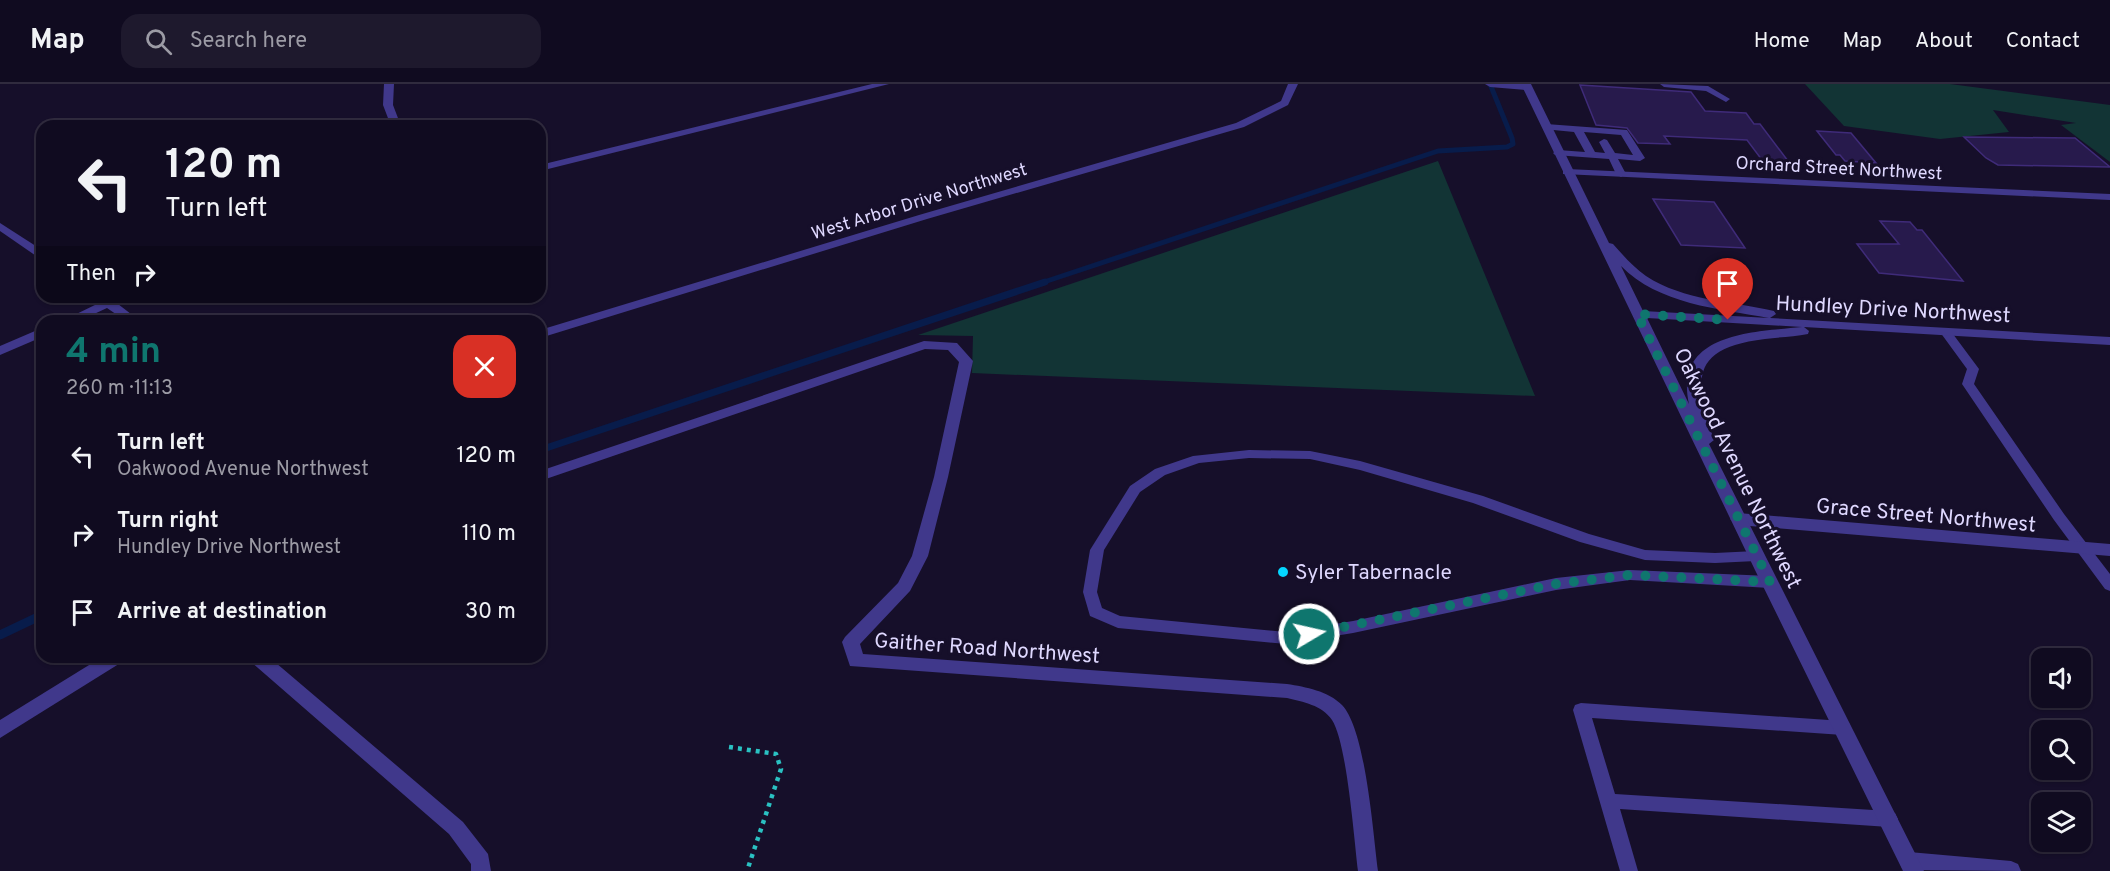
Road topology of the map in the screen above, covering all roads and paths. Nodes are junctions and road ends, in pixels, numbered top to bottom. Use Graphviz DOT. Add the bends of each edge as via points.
graph roads {
  1 [pos="389,84"];
  2 [pos="884,84"];
  3 [pos="1293,84"];
  4 [pos="1490,84"];
  5 [pos="1664,84"];
  6 [pos="1499,85"];
  7 [pos="1526,85"];
  8 [pos="1726,99"];
  9 [pos="394,120"];
  10 [pos="1546,127"];
  11 [pos="1577,128"];
  12 [pos="1600,134"];
  13 [pos="1558,153"];
  14 [pos="1592,155"];
  15 [pos="1612,156"];
  16 [pos="546,167"];
  17 [pos="1567,172"];
  18 [pos="1621,174"];
  19 [pos="2110,197"];
  20 [pos="0,226"];
  21 [pos="1597,234"];
  22 [pos="36,252"];
  23 [pos="98,303"];
  24 [pos="107,303"];
  25 [pos="1637,314"];
  26 [pos="78,315"];
  27 [pos="125,315"];
  28 [pos="1841,326"];
  29 [pos="546,332"];
  30 [pos="1946,332"];
  31 [pos="36,335"];
  32 [pos="2110,341"];
  33 [pos="0,351"];
  34 [pos="1716,474"];
  35 [pos="546,475"];
  36 [pos="1738,519"];
  37 [pos="2085,549"];
  38 [pos="2110,550"];
  39 [pos="1756,556"];
  40 [pos="1770,582"];
  41 [pos="2110,585"];
  42 [pos="106,663"];
  43 [pos="264,663"];
  44 [pos="1843,728"];
  45 [pos="0,730"];
  46 [pos="729,747"];
  47 [pos="1609,801"];
  48 [pos="1888,819"];
  49 [pos="1912,866"];
  50 [pos="481,871"];
  51 [pos="747,871"];
  52 [pos="1368,871"];
  53 [pos="1629,871"];
  54 [pos="2011,871"];
  1 -- 9 [label="street" via="388,105"];
  2 -- 16 [label="street"];
  3 -- 29 [label="street, West Arbor Drive Northwest" via="1284,103 1240,125"];
  4 -- 6 [label="street"];
  5 -- 8 [label="lane" via="1708,89"];
  6 -- 7 [label="street"];
  7 -- 10 [label="street, Oakwood Avenue Northwest"];
  10 -- 11 [label="lane"];
  10 -- 13 [label="street, Oakwood Avenue Northwest"];
  11 -- 12 [label="lane"];
  11 -- 14 [label="lane"];
  12 -- 15 [label="lane"];
  12 -- 15 [label="lane" via="1624,132 1641,158"];
  13 -- 14 [label="lane"];
  13 -- 17 [label="street, Oakwood Avenue Northwest"];
  14 -- 15 [label="lane"];
  15 -- 18 [label="lane"];
  17 -- 18 [label="street, Orchard Street Northwest"];
  17 -- 21 [label="street, Oakwood Avenue Northwest"];
  18 -- 19 [label="street, Orchard Street Northwest"];
  20 -- 22 [label="street"];
  21 -- 25 [label="street, Oakwood Avenue Northwest"];
  21 -- 28 [label="street" via="1645,280 1670,291 1708,303"];
  23 -- 26 [label="street"];
  24 -- 27 [label="street"];
  25 -- 28 [label="street, Hundley Drive Northwest"];
  25 -- 34 [label="street, Oakwood Avenue Northwest"];
  28 -- 30 [label="street, Hundley Drive Northwest"];
  28 -- 34 [label="street" via="1737,338 1713,348 1697,367 1694,393"];
  30 -- 32 [label="street, Hundley Drive Northwest"];
  30 -- 37 [label="lane" via="1973,369 1968,384"];
  31 -- 33 [label="street"];
  34 -- 36 [label="street, Oakwood Avenue Northwest"];
  35 -- 52 [label="street, Gaither Road Northwest" via="924,345 952,346 966,361 920,556 904,587 851,642 856,662 1287,691 1317,697 1340,717 1349,745"];
  36 -- 37 [label="street, Grace Street Northwest"];
  36 -- 39 [label="street, Oakwood Avenue Northwest"];
  37 -- 38 [label="street, Grace Street Northwest"];
  37 -- 41 [label="lane"];
  39 -- 40 [label="street, Oakwood Avenue Northwest"];
  39 -- 40 [label="lane" via="1645,555 1360,466 1310,455 1249,454 1198,459 1160,472 1135,489 1097,550 1090,592 1095,612 1118,622 1286,638 1556,584 1630,575"];
  40 -- 44 [label="street, Oakwood Avenue Northwest"];
  42 -- 45 [label="street"];
  43 -- 50 [label="street" via="456,828 481,861"];
  44 -- 47 [label="lane" via="1581,710"];
  44 -- 48 [label="street, Oakwood Avenue Northwest"];
  46 -- 51 [label="path" via="776,754 781,769"];
  47 -- 48 [label="lane"];
  47 -- 53 [label="lane"];
  48 -- 49 [label="street, Oakwood Avenue Northwest"];
  49 -- 54 [label="street"];
}
